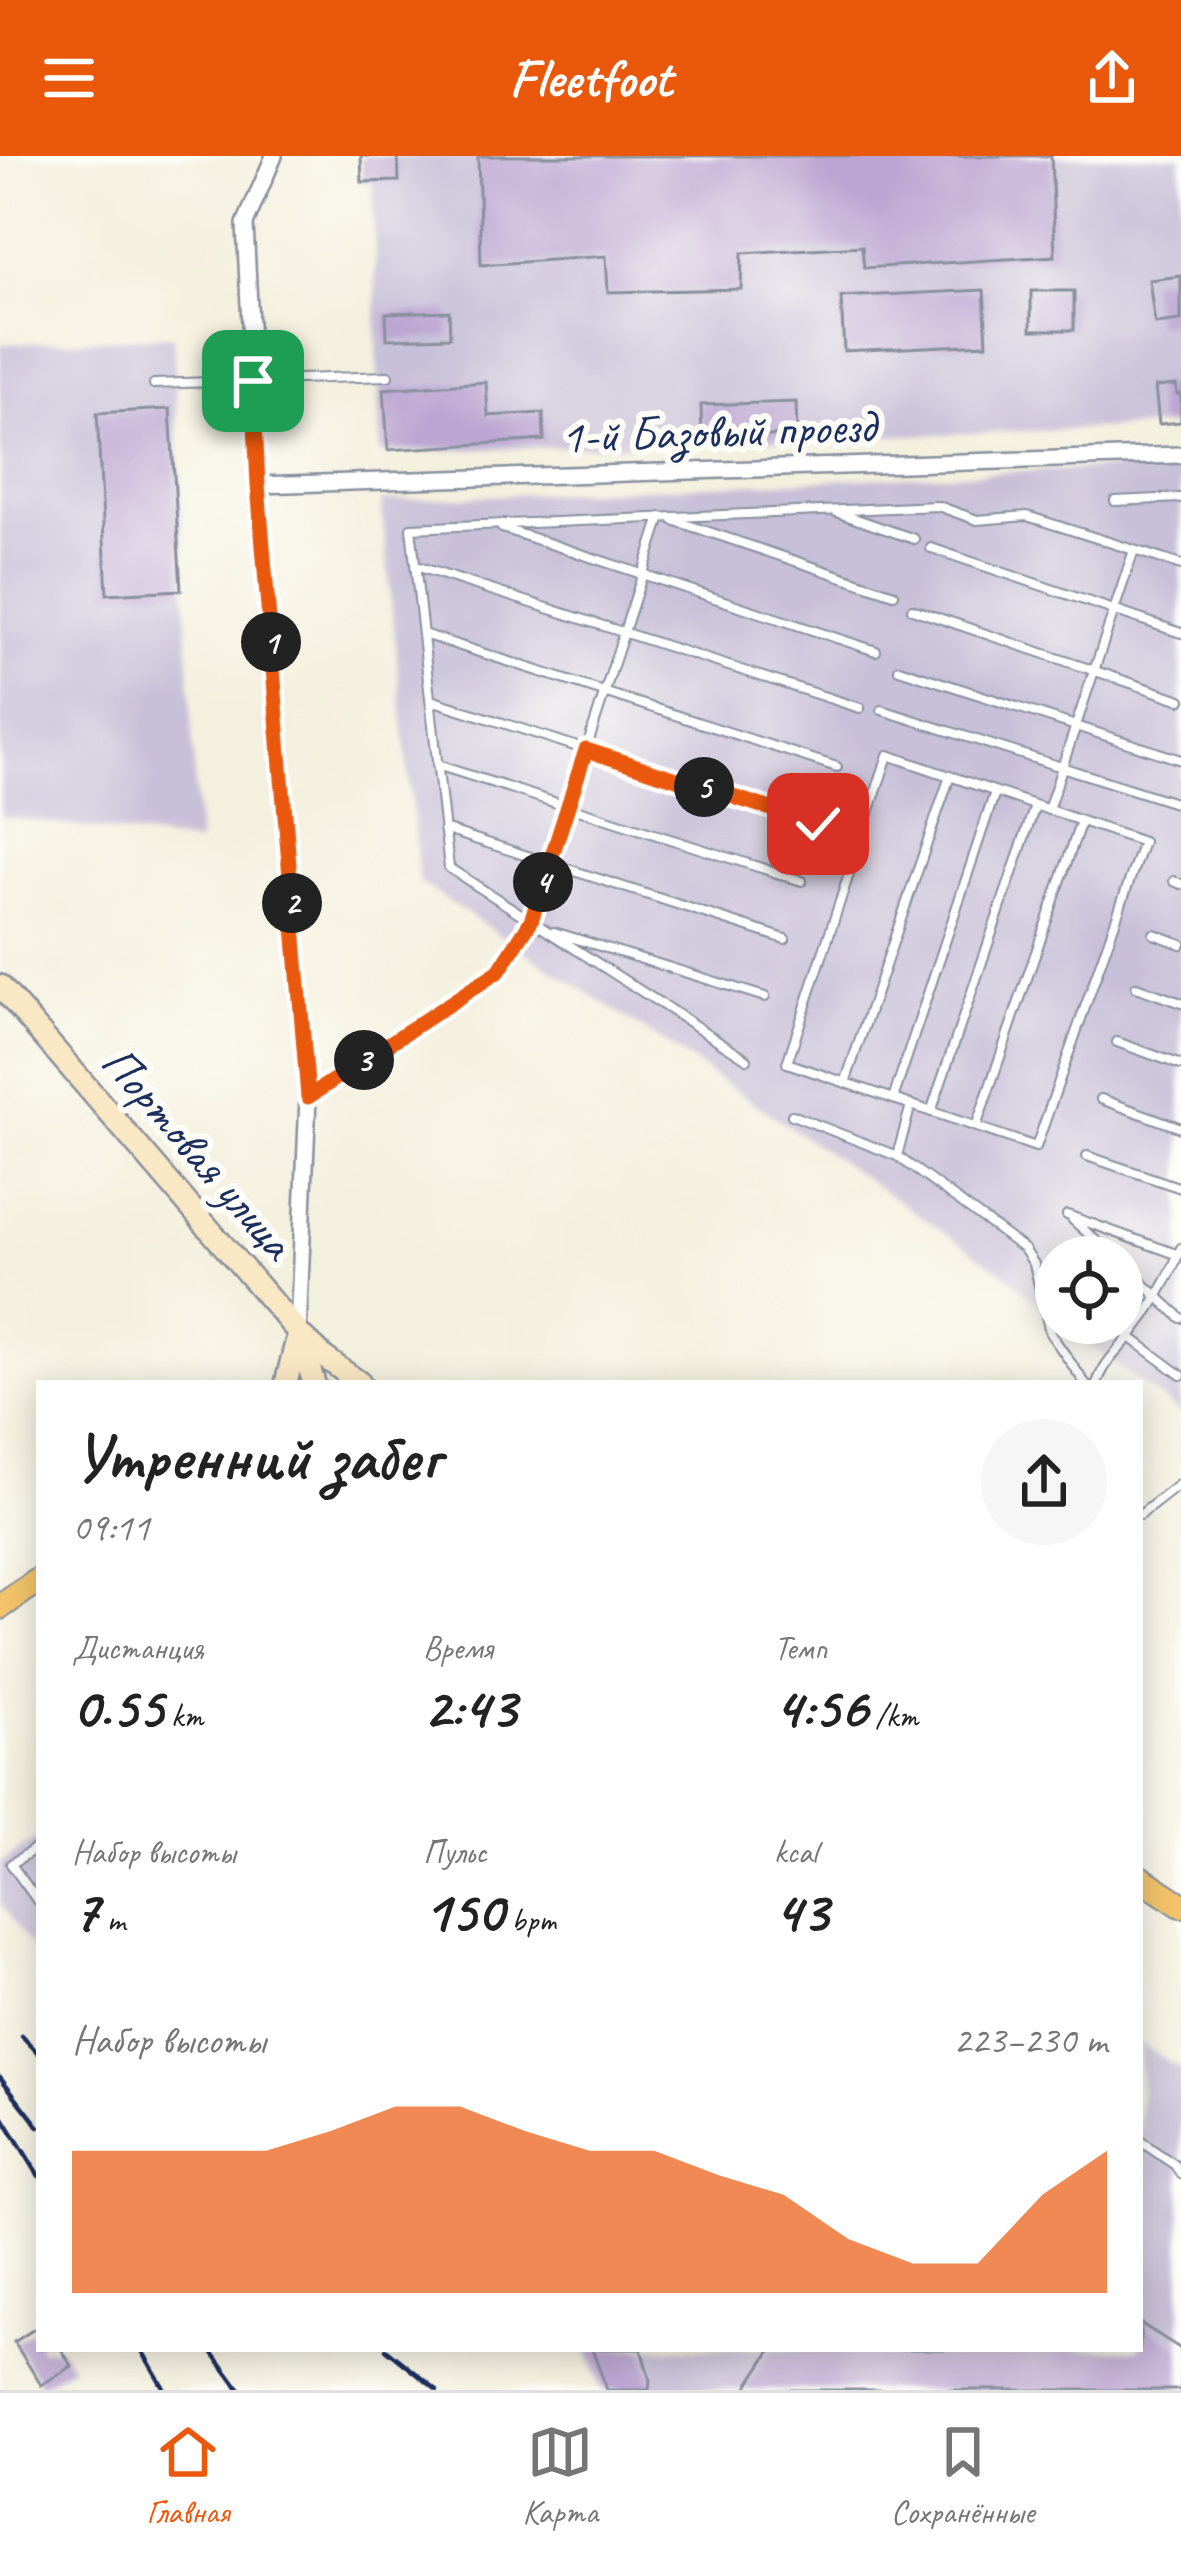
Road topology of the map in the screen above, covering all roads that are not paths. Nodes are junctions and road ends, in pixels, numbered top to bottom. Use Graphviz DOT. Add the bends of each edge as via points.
graph roads {
  1 [pos="274,156"];
  2 [pos="388,376"];
  3 [pos="253,381"];
  4 [pos="154,384"];
  5 [pos="1181,455"];
  6 [pos="258,485"];
  7 [pos="1181,498"];
  8 [pos="1114,501"];
  9 [pos="830,510"];
  10 [pos="664,518"];
  11 [pos="492,525"];
  12 [pos="914,539"];
  13 [pos="931,548"];
  14 [pos="1134,550"];
  15 [pos="1181,565"];
  16 [pos="415,566"];
  17 [pos="643,574"];
  18 [pos="894,594"];
  19 [pos="912,609"];
  20 [pos="1114,610"];
  21 [pos="624,633"];
  22 [pos="1181,633"];
  23 [pos="423,634"];
  24 [pos="876,651"];
  25 [pos="899,669"];
  26 [pos="1094,671"];
  27 [pos="604,692"];
  28 [pos="430,700"];
  29 [pos="1181,700"];
  30 [pos="860,708"];
  31 [pos="882,710"];
  32 [pos="1076,726"];
  33 [pos="586,750"];
  34 [pos="1181,760"];
  35 [pos="437,765"];
  36 [pos="836,767"];
  37 [pos="1062,767"];
  38 [pos="950,776"];
  39 [pos="995,792"];
  40 [pos="1178,805"];
  41 [pos="568,806"];
  42 [pos="1035,806"];
  43 [pos="1048,810"];
  44 [pos="1081,821"];
  45 [pos="818,824"];
  46 [pos="444,829"];
  47 [pos="550,863"];
  48 [pos="802,881"];
  49 [pos="531,921"];
  50 [pos="543,928"];
  51 [pos="1154,934"];
  52 [pos="785,939"];
  53 [pos="1181,944"];
  54 [pos="0,986"];
  55 [pos="1136,987"];
  56 [pos="765,997"];
  57 [pos="1181,1004"];
  58 [pos="1117,1042"];
  59 [pos="747,1059"];
  60 [pos="1181,1065"];
  61 [pos="845,1083"];
  62 [pos="308,1097"];
  63 [pos="893,1099"];
  64 [pos="1101,1099"];
  65 [pos="911,1105"];
  66 [pos="931,1112"];
  67 [pos="792,1115"];
  68 [pos="976,1127"];
  69 [pos="1181,1128"];
  70 [pos="897,1156"];
  71 [pos="1087,1156"];
  72 [pos="1181,1189"];
  73 [pos="1090,1236"];
  74 [pos="1129,1236"];
  75 [pos="1143,1241"];
  76 [pos="1180,1253"];
  77 [pos="1143,1283"];
  78 [pos="1158,1297"];
  79 [pos="1143,1318"];
  80 [pos="1181,1318"];
  81 [pos="298,1332"];
  82 [pos="1123,1344"];
  83 [pos="1139,1344"];
  84 [pos="1181,1375"];
  85 [pos="287,1380"];
  86 [pos="313,1380"];
  87 [pos="356,1380"];
  88 [pos="1083,1380"];
  89 [pos="1097,1380"];
  90 [pos="1181,1483"];
  91 [pos="1143,1509"];
  92 [pos="36,1582"];
  93 [pos="0,1606"];
  94 [pos="36,1848"];
  95 [pos="1143,1880"];
  96 [pos="36,1899"];
  97 [pos="1181,1905"];
  98 [pos="1143,2143"];
  99 [pos="1181,2174"];
  1 -- 3 [label="street" via="245,224"];
  2 -- 3 [label="lane"];
  3 -- 4 [label="lane"];
  3 -- 6 [label="street"];
  5 -- 6 [label="street, 1-й Базовый проезд"];
  6 -- 62 [label="street"];
  7 -- 8 [label="lane"];
  9 -- 10 [label="lane"];
  9 -- 12 [label="lane"];
  9 -- 14 [label="lane" via="938,506 977,520 1027,516"];
  10 -- 11 [label="lane"];
  10 -- 17 [label="lane"];
  10 -- 18 [label="lane"];
  11 -- 16 [label="lane" via="411,528"];
  11 -- 17 [label="lane"];
  13 -- 20 [label="lane"];
  14 -- 15 [label="lane"];
  14 -- 20 [label="lane"];
  16 -- 21 [label="lane"];
  16 -- 23 [label="lane"];
  17 -- 21 [label="lane"];
  17 -- 24 [label="lane"];
  19 -- 26 [label="lane"];
  20 -- 22 [label="lane"];
  20 -- 26 [label="lane"];
  21 -- 27 [label="lane"];
  21 -- 30 [label="lane"];
  23 -- 27 [label="lane"];
  23 -- 28 [label="lane"];
  25 -- 32 [label="lane"];
  26 -- 29 [label="lane"];
  26 -- 32 [label="lane"];
  27 -- 33 [label="lane"];
  27 -- 36 [label="lane"];
  28 -- 33 [label="lane"];
  28 -- 35 [label="lane"];
  31 -- 37 [label="lane"];
  32 -- 34 [label="lane"];
  32 -- 37 [label="lane"];
  33 -- 41 [label="lane"];
  33 -- 45 [label="lane"];
  35 -- 41 [label="lane"];
  35 -- 46 [label="lane"];
  37 -- 40 [label="lane"];
  37 -- 43 [label="lane"];
  38 -- 39 [label="lane"];
  38 -- 61 [label="lane"];
  38 -- 61 [label="lane" via="888,755 787,1063"];
  39 -- 42 [label="lane"];
  39 -- 63 [label="lane"];
  41 -- 47 [label="lane"];
  41 -- 48 [label="lane"];
  42 -- 43 [label="lane"];
  42 -- 66 [label="lane"];
  43 -- 44 [label="lane"];
  44 -- 68 [label="lane"];
  44 -- 68 [label="lane" via="1143,842 1036,1147"];
  46 -- 47 [label="lane"];
  46 -- 49 [label="lane" via="448,868"];
  47 -- 49 [label="lane"];
  47 -- 52 [label="lane"];
  49 -- 50 [label="lane"];
  49 -- 62 [label="lane" via="499,971"];
  50 -- 56 [label="lane"];
  50 -- 59 [label="lane"];
  51 -- 53 [label="lane"];
  54 -- 81 [label="street, Портовая улица"];
  55 -- 57 [label="lane"];
  58 -- 60 [label="lane"];
  61 -- 63 [label="lane"];
  62 -- 81 [label="street"];
  63 -- 65 [label="lane"];
  64 -- 69 [label="lane"];
  65 -- 66 [label="lane"];
  65 -- 70 [label="lane"];
  66 -- 68 [label="lane"];
  67 -- 70 [label="lane"];
  70 -- 88 [label="lane" via="1024,1249 1050,1334"];
  71 -- 72 [label="lane"];
  73 -- 74 [label="lane" via="1067,1215"];
  75 -- 76 [label="lane"];
  76 -- 78 [label="lane"];
  77 -- 78 [label="lane"];
  78 -- 79 [label="lane"];
  78 -- 80 [label="lane"];
  81 -- 85 [label="street"];
  81 -- 86 [label="street, Портовая улица"];
  81 -- 87 [label="street"];
  82 -- 89 [label="lane"];
  83 -- 84 [label="lane"];
  90 -- 91 [label="lane"];
  92 -- 93 [label="main road"];
  94 -- 96 [label="lane" via="11,1864"];
  95 -- 97 [label="main road"];
  98 -- 99 [label="lane"];
}
